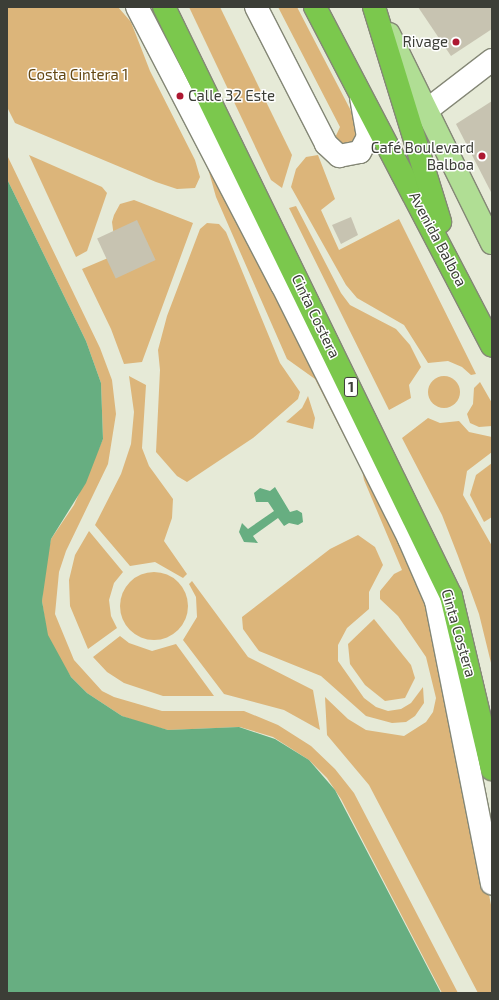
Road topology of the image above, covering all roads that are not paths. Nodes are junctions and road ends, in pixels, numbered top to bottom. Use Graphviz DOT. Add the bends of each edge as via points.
graph roads {
  1 [pos="138,7"];
  2 [pos="164,7"];
  3 [pos="256,7"];
  4 [pos="315,7"];
  5 [pos="375,7"];
  6 [pos="492,60"];
  7 [pos="360,92"];
  8 [pos="426,110"];
  9 [pos="492,243"];
  10 [pos="449,260"];
  11 [pos="492,346"];
  12 [pos="492,769"];
  13 [pos="492,883"];
  1 -- 13 [label="street" via="282,285 409,539 436,601"];
  2 -- 12 [label="highway, Cinta Costera / 1" via="451,596"];
  3 -- 7 [label="street" via="326,144 339,156 360,152 368,137"];
  4 -- 7 [label="highway, Avenida Balboa"];
  5 -- 8 [label="main road"];
  5 -- 10 [label="highway"];
  6 -- 8 [label="street"];
  7 -- 10 [label="highway, Avenida Balboa"];
  8 -- 9 [label="main road"];
  10 -- 11 [label="highway, Avenida Balboa"];
}
